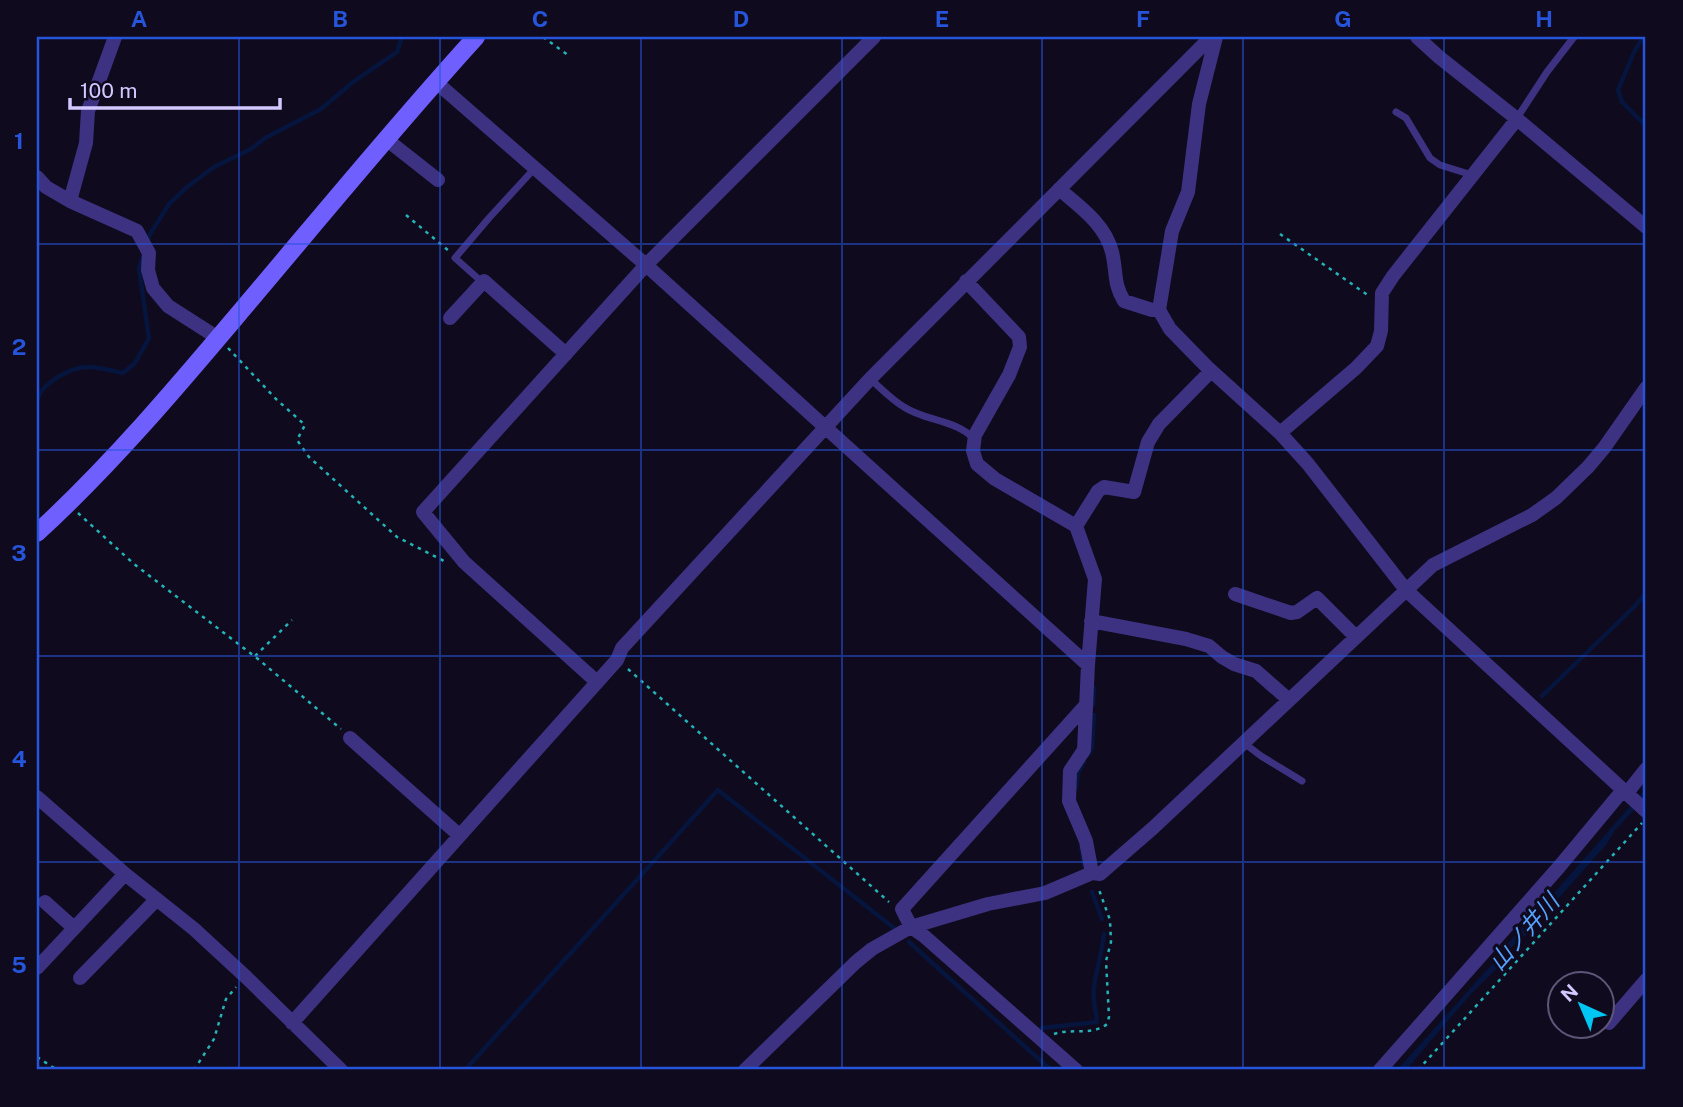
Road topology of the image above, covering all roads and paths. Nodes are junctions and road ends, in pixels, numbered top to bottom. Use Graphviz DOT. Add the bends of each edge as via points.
graph roads {
  1 [pos="115,37"];
  2 [pos="476,37"];
  3 [pos="543,37"];
  4 [pos="874,37"];
  5 [pos="1214,37"];
  6 [pos="1417,37"];
  7 [pos="1574,37"];
  8 [pos="568,55"];
  9 [pos="436,82"];
  10 [pos="1396,112"];
  11 [pos="1517,119"];
  12 [pos="386,139"];
  13 [pos="535,168"];
  14 [pos="1473,175"];
  15 [pos="37,177"];
  16 [pos="438,180"];
  17 [pos="1059,189"];
  18 [pos="70,201"];
  19 [pos="406,215"];
  20 [pos="1646,227"];
  21 [pos="1280,234"];
  22 [pos="456,257"];
  23 [pos="646,265"];
  24 [pos="966,281"];
  25 [pos="482,282"];
  26 [pos="1382,302"];
  27 [pos="1159,310"];
  28 [pos="450,318"];
  29 [pos="218,338"];
  30 [pos="566,354"];
  31 [pos="1211,371"];
  32 [pos="870,379"];
  33 [pos="1646,387"];
  34 [pos="824,428"];
  35 [pos="1280,433"];
  36 [pos="975,440"];
  37 [pos="68,504"];
  38 [pos="1076,526"];
  39 [pos="37,533"];
  40 [pos="472,569"];
  41 [pos="1406,590"];
  42 [pos="1235,594"];
  43 [pos="292,620"];
  44 [pos="1091,621"];
  45 [pos="1356,637"];
  46 [pos="255,656"];
  47 [pos="617,660"];
  48 [pos="1088,665"];
  49 [pos="597,682"];
  50 [pos="1289,700"];
  51 [pos="1086,705"];
  52 [pos="351,738"];
  53 [pos="1244,743"];
  54 [pos="1646,769"];
  55 [pos="1301,781"];
  56 [pos="1625,791"];
  57 [pos="42,802"];
  58 [pos="1646,811"];
  59 [pos="37,817"];
  60 [pos="1646,817"];
  61 [pos="459,835"];
  62 [pos="1092,873"];
  63 [pos="125,874"];
  64 [pos="156,900"];
  65 [pos="45,902"];
  66 [pos="902,909"];
  67 [pos="911,927"];
  68 [pos="74,928"];
  69 [pos="37,968"];
  70 [pos="246,977"];
  71 [pos="80,978"];
  72 [pos="1646,980"];
  73 [pos="1616,1015"];
  74 [pos="292,1023"];
  75 [pos="1041,1040"];
  76 [pos="37,1057"];
  77 [pos="57,1070"];
  78 [pos="194,1070"];
  79 [pos="341,1070"];
  80 [pos="745,1070"];
  81 [pos="1076,1070"];
  82 [pos="1380,1070"];
  83 [pos="1418,1070"];
  1 -- 18 [label="street" via="88,111 86,143"];
  2 -- 9 [label="street"];
  3 -- 8 [label="path"];
  4 -- 23 [label="street"];
  5 -- 17 [label="street"];
  5 -- 27 [label="street" via="1199,104 1188,192 1172,231"];
  6 -- 11 [label="street"];
  7 -- 11 [label="lane"];
  9 -- 12 [label="street"];
  9 -- 13 [label="street"];
  10 -- 14 [label="lane" via="1406,118 1430,158"];
  11 -- 14 [label="street"];
  11 -- 20 [label="street"];
  12 -- 16 [label="street"];
  12 -- 29 [label="street"];
  13 -- 22 [label="lane"];
  13 -- 23 [label="street"];
  14 -- 26 [label="street" via="1394,276 1382,293"];
  15 -- 18 [label="street"];
  17 -- 24 [label="street"];
  17 -- 27 [label="street" via="1104,233 1112,252 1116,289 1124,301"];
  18 -- 29 [label="street" via="136,231 149,253 153,288 168,306"];
  19 -- 22 [label="path"];
  21 -- 26 [label="path"];
  22 -- 25 [label="lane"];
  23 -- 30 [label="street"];
  23 -- 34 [label="street"];
  24 -- 32 [label="street"];
  24 -- 36 [label="street" via="1019,337 1020,347"];
  25 -- 28 [label="street"];
  25 -- 30 [label="street"];
  26 -- 35 [label="street" via="1377,346"];
  27 -- 31 [label="street" via="1170,329"];
  29 -- 37 [label="street" via="136,434"];
  29 -- 40 [label="path" via="305,425 297,440 318,466 397,537 465,571"];
  30 -- 40 [label="street" via="422,512"];
  31 -- 35 [label="street"];
  31 -- 38 [label="street" via="1159,424 1148,442 1134,492 1104,487"];
  32 -- 34 [label="street"];
  32 -- 36 [label="lane" via="904,408"];
  33 -- 41 [label="street" via="1604,448 1556,498 1433,565"];
  34 -- 47 [label="street" via="622,648"];
  34 -- 48 [label="street"];
  35 -- 41 [label="street"];
  36 -- 38 [label="street" via="978,464 995,479"];
  37 -- 39 [label="street"];
  37 -- 46 [label="path" via="134,564"];
  38 -- 44 [label="street" via="1095,579"];
  40 -- 49 [label="street"];
  41 -- 45 [label="street"];
  41 -- 56 [label="street"];
  42 -- 45 [label="street" via="1291,613 1317,598"];
  43 -- 46 [label="path"];
  44 -- 48 [label="street"];
  44 -- 50 [label="street" via="1209,646 1234,664 1256,671"];
  45 -- 50 [label="street"];
  46 -- 52 [label="path"];
  47 -- 49 [label="street"];
  47 -- 66 [label="path"];
  48 -- 51 [label="street"];
  49 -- 61 [label="street"];
  50 -- 53 [label="street"];
  51 -- 62 [label="street" via="1084,750 1070,771 1069,800 1086,841"];
  51 -- 66 [label="street"];
  52 -- 61 [label="street"];
  53 -- 55 [label="lane"];
  53 -- 62 [label="street" via="1100,874"];
  54 -- 56 [label="street"];
  56 -- 58 [label="street"];
  56 -- 82 [label="street"];
  57 -- 59 [label="street"];
  57 -- 63 [label="street"];
  60 -- 83 [label="path"];
  61 -- 74 [label="street"];
  62 -- 67 [label="street" via="1045,893"];
  62 -- 75 [label="path" via="1110,920 1107,1024 1097,1030 1062,1031"];
  63 -- 64 [label="street"];
  63 -- 68 [label="street"];
  64 -- 70 [label="street"];
  64 -- 71 [label="street"];
  65 -- 68 [label="street"];
  66 -- 67 [label="street"];
  67 -- 75 [label="street"];
  67 -- 80 [label="street" via="856,962"];
  68 -- 69 [label="street"];
  70 -- 74 [label="street"];
  70 -- 78 [label="path" via="226,999 214,1040"];
  72 -- 73 [label="street"];
  74 -- 79 [label="street"];
  75 -- 81 [label="street"];
  76 -- 77 [label="path"];
}
